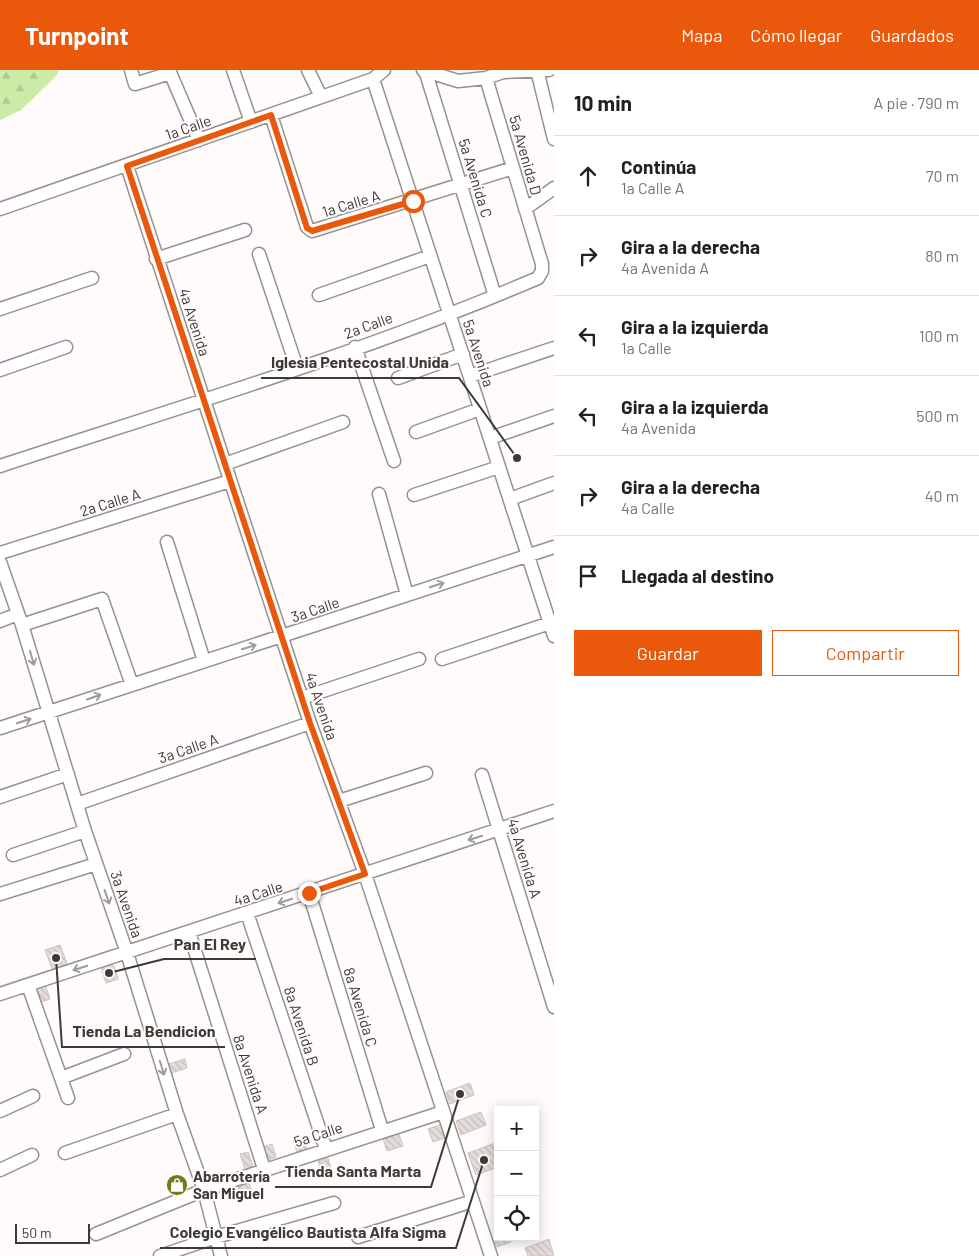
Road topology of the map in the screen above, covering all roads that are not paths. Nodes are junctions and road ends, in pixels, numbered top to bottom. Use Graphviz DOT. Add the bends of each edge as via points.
graph roads {
  1 [pos="131,70"];
  2 [pos="232,70"];
  3 [pos="308,70"];
  4 [pos="384,70"];
  5 [pos="424,70"];
  6 [pos="537,70"];
  7 [pos="549,70"];
  8 [pos="169,71"];
  9 [pos="486,78"];
  10 [pos="373,79"];
  11 [pos="321,97"];
  12 [pos="271,115"];
  13 [pos="251,122"];
  14 [pos="554,139"];
  15 [pos="199,140"];
  16 [pos="127,166"];
  17 [pos="513,168"];
  18 [pos="461,185"];
  19 [pos="554,188"];
  20 [pos="413,201"];
  21 [pos="0,209"];
  22 [pos="525,209"];
  23 [pos="245,230"];
  24 [pos="259,254"];
  25 [pos="430,256"];
  26 [pos="156,259"];
  27 [pos="542,271"];
  28 [pos="92,278"];
  29 [pos="319,296"];
  30 [pos="495,296"];
  31 [pos="0,309"];
  32 [pos="449,314"];
  33 [pos="66,347"];
  34 [pos="355,347"];
  35 [pos="554,348"];
  36 [pos="463,354"];
  37 [pos="297,368"];
  38 [pos="0,370"];
  39 [pos="470,376"];
  40 [pos="398,378"];
  41 [pos="204,402"];
  42 [pos="480,409"];
  43 [pos="554,416"];
  44 [pos="343,422"];
  45 [pos="416,432"];
  46 [pos="490,438"];
  47 [pos="394,461"];
  48 [pos="224,464"];
  49 [pos="0,466"];
  50 [pos="499,467"];
  51 [pos="230,481"];
  52 [pos="554,483"];
  53 [pos="379,494"];
  54 [pos="414,495"];
  55 [pos="510,499"];
  56 [pos="167,542"];
  57 [pos="554,547"];
  58 [pos="0,553"];
  59 [pos="528,554"];
  60 [pos="0,562"];
  61 [pos="407,595"];
  62 [pos="20,620"];
  63 [pos="0,621"];
  64 [pos="550,623"];
  65 [pos="554,636"];
  66 [pos="282,637"];
  67 [pos="419,659"];
  68 [pos="442,660"];
  69 [pos="204,661"];
  70 [pos="132,685"];
  71 [pos="302,698"];
  72 [pos="48,713"];
  73 [pos="310,723"];
  74 [pos="0,728"];
  75 [pos="426,773"];
  76 [pos="68,774"];
  77 [pos="482,775"];
  78 [pos="0,797"];
  79 [pos="338,801"];
  80 [pos="77,804"];
  81 [pos="554,811"];
  82 [pos="499,830"];
  83 [pos="85,831"];
  84 [pos="13,855"];
  85 [pos="96,864"];
  86 [pos="365,874"];
  87 [pos="309,893"];
  88 [pos="0,894"];
  89 [pos="247,913"];
  90 [pos="189,932"];
  91 [pos="127,953"];
  92 [pos="28,985"];
  93 [pos="0,994"];
  94 [pos="554,1007"];
  95 [pos="124,1054"];
  96 [pos="61,1078"];
  97 [pos="33,1096"];
  98 [pos="68,1098"];
  99 [pos="0,1111"];
  100 [pos="442,1112"];
  101 [pos="177,1114"];
  102 [pos="382,1130"];
  103 [pos="326,1149"];
  104 [pos="65,1154"];
  105 [pos="32,1155"];
  106 [pos="264,1169"];
  107 [pos="0,1170"];
  108 [pos="204,1190"];
  109 [pos="473,1201"];
  110 [pos="334,1203"];
  111 [pos="96,1234"];
  112 [pos="216,1237"];
  113 [pos="358,1238"];
  114 [pos="160,1256"];
  115 [pos="222,1256"];
  116 [pos="491,1256"];
  1 -- 8 [label="street" via="135,84"];
  2 -- 13 [label="street"];
  3 -- 11 [label="street"];
  4 -- 10 [label="street, 1a Calle"];
  5 -- 9 [label="street" via="458,81"];
  5 -- 18 [label="street, 5a Avenida C"];
  6 -- 7 [label="street"];
  6 -- 9 [label="street" via="503,72"];
  6 -- 14 [label="street"];
  8 -- 15 [label="street"];
  9 -- 17 [label="street, 5a Avenida D"];
  10 -- 11 [label="street, 1a Calle"];
  10 -- 20 [label="street, 5a Avenida"];
  11 -- 12 [label="street, 1a Calle"];
  12 -- 13 [label="street, 1a Calle"];
  12 -- 20 [label="street, 1a Calle A" via="307,228 312,231"];
  13 -- 15 [label="street, 1a Calle"];
  15 -- 16 [label="street, 1a Calle"];
  16 -- 21 [label="street, 1a Calle"];
  16 -- 26 [label="street, 4a Avenida"];
  17 -- 18 [label="street, 1a Calle A"];
  17 -- 22 [label="street, 5a Avenida D"];
  18 -- 20 [label="street, 1a Calle A"];
  18 -- 30 [label="street, 5a Avenida C"];
  19 -- 22 [label="street"];
  20 -- 25 [label="street, 5a Avenida"];
  22 -- 27 [label="street, 5a Avenida D"];
  23 -- 26 [label="street"];
  24 -- 37 [label="street"];
  25 -- 29 [label="street"];
  25 -- 32 [label="street, 5a Avenida"];
  26 -- 41 [label="street, 4a Avenida"];
  27 -- 30 [label="street, 2a Calle" via="538,278"];
  28 -- 31 [label="street"];
  30 -- 32 [label="street, 2a Calle"];
  32 -- 34 [label="street, 2a Calle"];
  32 -- 36 [label="street, 5a Avenida"];
  33 -- 38 [label="street"];
  34 -- 37 [label="street, 2a Calle"];
  34 -- 47 [label="street"];
  35 -- 39 [label="street"];
  36 -- 39 [label="street, 5a Avenida"];
  36 -- 40 [label="street"];
  37 -- 41 [label="street, 2a Calle"];
  39 -- 42 [label="street, 5a Avenida"];
  41 -- 48 [label="street, 4a Avenida"];
  41 -- 49 [label="street, 2a Calle"];
  42 -- 45 [label="street"];
  42 -- 46 [label="street, 5a Avenida"];
  43 -- 46 [label="street"];
  44 -- 48 [label="street"];
  46 -- 50 [label="street, 5a Avenida"];
  48 -- 51 [label="street, 4a Avenida"];
  50 -- 54 [label="street"];
  50 -- 55 [label="street, 5a Avenida"];
  51 -- 58 [label="street, 2a Calle A"];
  51 -- 66 [label="street, 4a Avenida"];
  52 -- 55 [label="street"];
  53 -- 61 [label="street"];
  55 -- 59 [label="street, 5a Avenida"];
  56 -- 69 [label="street"];
  57 -- 59 [label="street, 3a Calle"];
  61 -- 59 [label="street, 3a Calle, one-way"];
  59 -- 64 [label="street, 5a Avenida"];
  60 -- 62 [label="street, 3a Avenida"];
  61 -- 66 [label="street, 3a Calle"];
  62 -- 63 [label="street"];
  62 -- 70 [label="street" via="102,599"];
  62 -- 72 [label="street, 3a Avenida, one-way"];
  64 -- 65 [label="street, 5a Avenida"];
  64 -- 68 [label="street"];
  69 -- 66 [label="street, 3a Calle, one-way"];
  66 -- 71 [label="street, 4a Avenida"];
  67 -- 71 [label="street"];
  69 -- 70 [label="street, 3a Calle"];
  72 -- 70 [label="street, 3a Calle, one-way"];
  71 -- 73 [label="street, 4a Avenida"];
  74 -- 72 [label="street, 3a Calle, one-way"];
  72 -- 76 [label="street, 3a Avenida"];
  73 -- 79 [label="street, 4a Avenida"];
  73 -- 80 [label="street, 3a Calle A"];
  75 -- 79 [label="street"];
  76 -- 78 [label="street"];
  76 -- 80 [label="street, 3a Avenida"];
  77 -- 82 [label="street, 4a Avenida A"];
  79 -- 86 [label="street, 4a Avenida"];
  80 -- 83 [label="street, 3a Avenida"];
  81 -- 82 [label="street, 4a Calle"];
  82 -- 86 [label="street, 4a Calle, one-way"];
  82 -- 94 [label="street, 4a Avenida A"];
  83 -- 84 [label="street"];
  83 -- 85 [label="street, 3a Avenida"];
  85 -- 88 [label="street"];
  85 -- 91 [label="street, 3a Avenida, one-way"];
  86 -- 87 [label="street, 4a Calle"];
  86 -- 100 [label="street, 4a Avenida"];
  87 -- 89 [label="street, 4a Calle, one-way"];
  87 -- 102 [label="street, 8a Avenida C"];
  89 -- 90 [label="street, 4a Calle"];
  89 -- 103 [label="street, 8a Avenida B"];
  90 -- 91 [label="street, 4a Calle"];
  90 -- 106 [label="street, 8a Avenida A"];
  91 -- 92 [label="street, 4a Calle, one-way"];
  91 -- 101 [label="street, 3a Avenida, one-way"];
  92 -- 93 [label="street, 4a Calle"];
  92 -- 96 [label="street"];
  95 -- 96 [label="street"];
  96 -- 98 [label="street"];
  97 -- 99 [label="street"];
  100 -- 102 [label="street, 5a Calle"];
  100 -- 109 [label="street, 4a Avenida"];
  101 -- 104 [label="street"];
  101 -- 108 [label="street, 3a Avenida"];
  102 -- 103 [label="street, 5a Calle"];
  103 -- 106 [label="street, 5a Calle"];
  105 -- 107 [label="street"];
  106 -- 108 [label="street, 5a Calle"];
  108 -- 111 [label="street, 5a Calle"];
  108 -- 112 [label="street, 3a Avenida"];
  109 -- 113 [label="street"];
  109 -- 116 [label="street, 4a Avenida"];
  110 -- 112 [label="street"];
  112 -- 114 [label="street"];
  112 -- 115 [label="street, 3a Avenida"];
}
